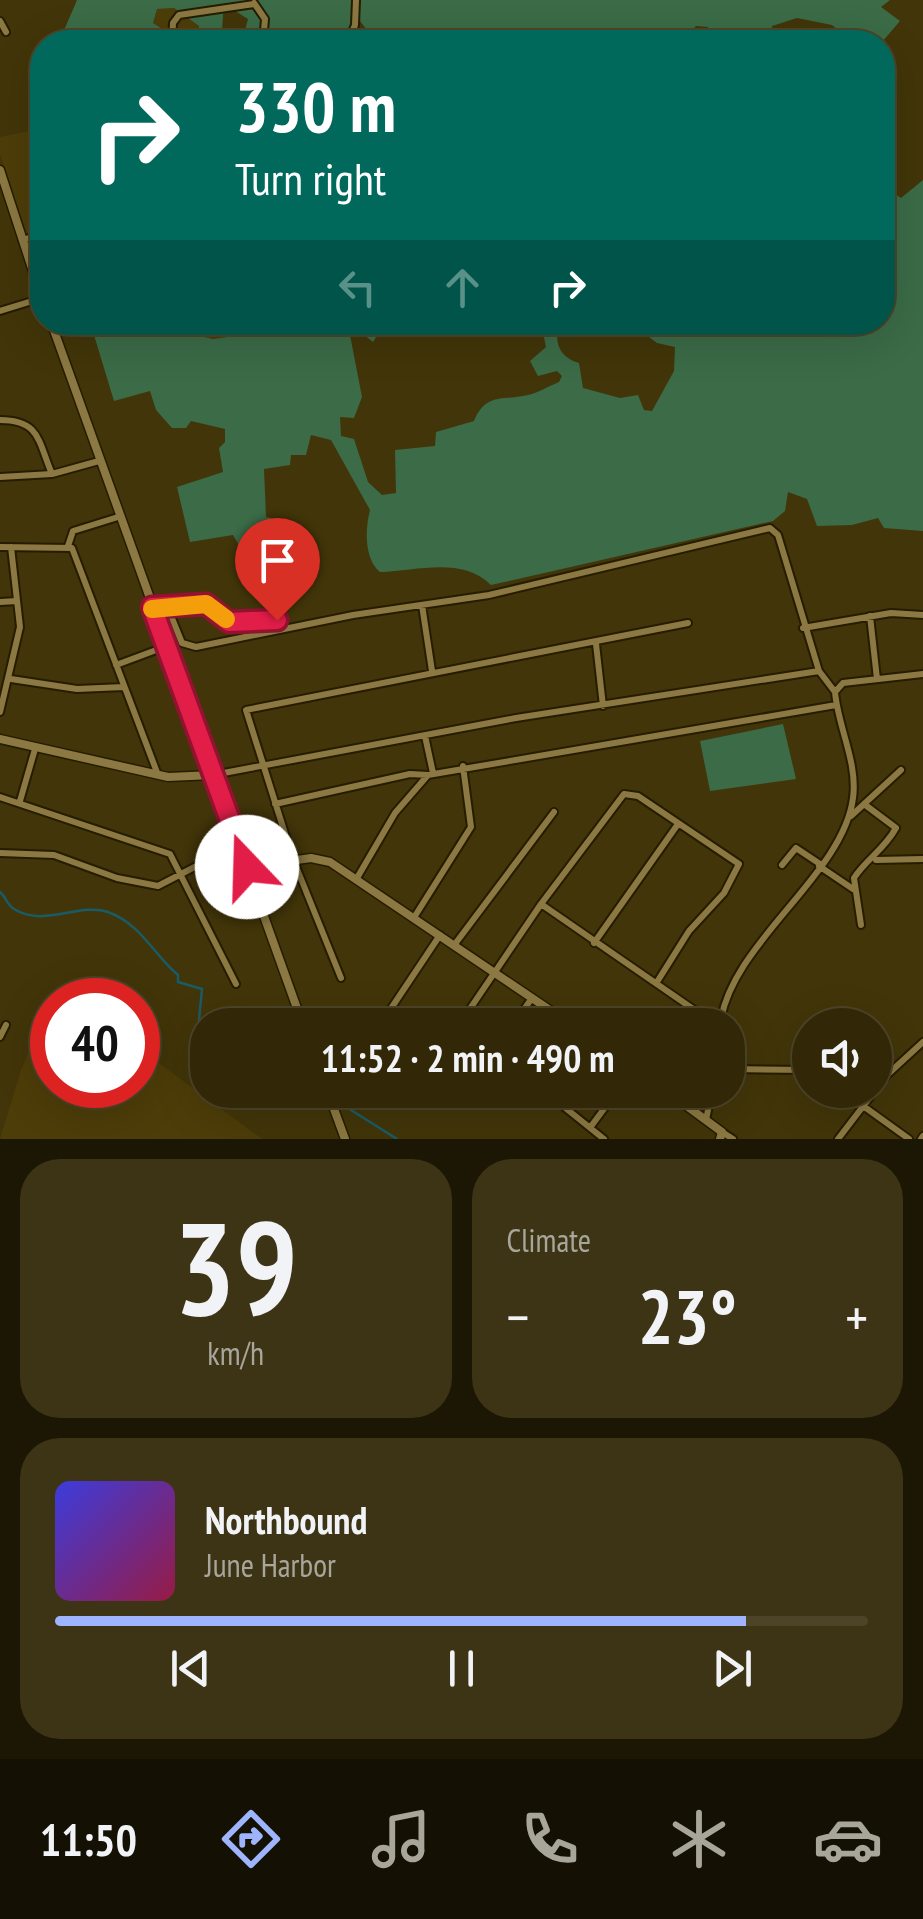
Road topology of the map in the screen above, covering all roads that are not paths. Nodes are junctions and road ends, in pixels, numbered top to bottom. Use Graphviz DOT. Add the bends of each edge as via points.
graph roads {
  1 [pos="356,0"];
  2 [pos="254,2"];
  3 [pos="0,21"];
  4 [pos="173,30"];
  5 [pos="265,30"];
  6 [pos="353,30"];
  7 [pos="6,32"];
  8 [pos="0,170"];
  9 [pos="30,237"];
  10 [pos="21,240"];
  11 [pos="30,265"];
  12 [pos="30,302"];
  13 [pos="0,311"];
  14 [pos="55,335"];
  15 [pos="0,420"];
  16 [pos="99,461"];
  17 [pos="52,474"];
  18 [pos="0,476"];
  19 [pos="118,517"];
  20 [pos="68,546"];
  21 [pos="0,547"];
  22 [pos="11,547"];
  23 [pos="17,601"];
  24 [pos="0,602"];
  25 [pos="422,605"];
  26 [pos="167,606"];
  27 [pos="152,607"];
  28 [pos="923,615"];
  29 [pos="870,616"];
  30 [pos="277,620"];
  31 [pos="688,624"];
  32 [pos="803,628"];
  33 [pos="596,644"];
  34 [pos="166,646"];
  35 [pos="116,666"];
  36 [pos="432,671"];
  37 [pos="819,671"];
  38 [pos="923,674"];
  39 [pos="11,679"];
  40 [pos="877,679"];
  41 [pos="124,688"];
  42 [pos="834,692"];
  43 [pos="2,698"];
  44 [pos="836,705"];
  45 [pos="603,706"];
  46 [pos="0,712"];
  47 [pos="425,736"];
  48 [pos="0,739"];
  49 [pos="34,749"];
  50 [pos="261,766"];
  51 [pos="463,766"];
  52 [pos="902,770"];
  53 [pos="430,774"];
  54 [pos="158,775"];
  55 [pos="213,775"];
  56 [pos="0,798"];
  57 [pos="20,801"];
  58 [pos="275,804"];
  59 [pos="864,804"];
  60 [pos="554,812"];
  61 [pos="848,819"];
  62 [pos="678,824"];
  63 [pos="237,846"];
  64 [pos="0,853"];
  65 [pos="293,859"];
  66 [pos="923,859"];
  67 [pos="874,860"];
  68 [pos="782,865"];
  69 [pos="820,865"];
  70 [pos="247,867"];
  71 [pos="183,873"];
  72 [pos="357,878"];
  73 [pos="854,890"];
  74 [pos="541,904"];
  75 [pos="415,916"];
  76 [pos="860,925"];
  77 [pos="441,934"];
  78 [pos="455,944"];
  79 [pos="594,944"];
  80 [pos="495,972"];
  81 [pos="341,978"];
  82 [pos="657,982"];
  83 [pos="236,984"];
  84 [pos="532,998"];
  85 [pos="297,1008"];
  86 [pos="391,1008"];
  87 [pos="471,1008"];
  88 [pos="525,1008"];
  89 [pos="547,1008"];
  90 [pos="692,1008"];
  91 [pos="725,1008"];
  92 [pos="6,1025"];
  93 [pos="0,1036"];
  94 [pos="923,1042"];
  95 [pos="745,1069"];
  96 [pos="792,1070"];
  97 [pos="892,1070"];
  98 [pos="334,1108"];
  99 [pos="569,1108"];
  100 [pos="605,1108"];
  101 [pos="689,1108"];
  102 [pos="708,1108"];
  103 [pos="861,1108"];
  104 [pos="863,1108"];
  105 [pos="706,1120"];
  106 [pos="592,1125"];
  107 [pos="721,1135"];
  108 [pos="346,1139"];
  109 [pos="604,1139"];
  110 [pos="733,1139"];
  111 [pos="838,1139"];
  112 [pos="909,1139"];
  1 -- 6 [label="street"];
  2 -- 4 [label="street" via="180,15"];
  2 -- 5 [label="street"];
  3 -- 7 [label="street"];
  8 -- 10 [label="street"];
  9 -- 10 [label="street"];
  10 -- 11 [label="street"];
  12 -- 13 [label="street"];
  14 -- 16 [label="street"];
  15 -- 17 [label="street" via="32,426"];
  16 -- 17 [label="street"];
  16 -- 19 [label="street"];
  17 -- 18 [label="street"];
  19 -- 20 [label="street" via="73,531"];
  19 -- 27 [label="street"];
  20 -- 22 [label="street"];
  20 -- 35 [label="street"];
  21 -- 22 [label="street"];
  22 -- 23 [label="street"];
  23 -- 24 [label="street"];
  23 -- 39 [label="street"];
  25 -- 26 [label="street" via="196,647 182,643"];
  25 -- 32 [label="street" via="571,578 770,528 778,534"];
  25 -- 36 [label="street"];
  26 -- 27 [label="street"];
  26 -- 30 [label="street" via="206,604 238,623"];
  27 -- 34 [label="street"];
  28 -- 29 [label="street"];
  29 -- 32 [label="street"];
  29 -- 40 [label="street"];
  31 -- 33 [label="street"];
  32 -- 37 [label="street"];
  33 -- 36 [label="street"];
  33 -- 45 [label="street"];
  34 -- 35 [label="street"];
  34 -- 55 [label="street"];
  35 -- 41 [label="street"];
  36 -- 50 [label="street" via="251,708 244,716"];
  37 -- 42 [label="street"];
  37 -- 45 [label="street"];
  38 -- 40 [label="street"];
  39 -- 41 [label="street"];
  39 -- 43 [label="street"];
  40 -- 42 [label="street" via="843,682"];
  41 -- 54 [label="street"];
  42 -- 44 [label="street"];
  43 -- 46 [label="street"];
  44 -- 51 [label="street"];
  44 -- 61 [label="street" via="854,776"];
  45 -- 47 [label="street"];
  47 -- 50 [label="street"];
  47 -- 53 [label="street"];
  48 -- 49 [label="street"];
  49 -- 54 [label="street"];
  49 -- 57 [label="street"];
  50 -- 55 [label="street"];
  50 -- 58 [label="street"];
  51 -- 53 [label="street"];
  51 -- 75 [label="street" via="471,827"];
  52 -- 59 [label="street"];
  53 -- 58 [label="street"];
  53 -- 72 [label="street" via="395,814"];
  54 -- 55 [label="street"];
  55 -- 63 [label="street"];
  56 -- 57 [label="street"];
  57 -- 71 [label="street" via="170,854"];
  58 -- 65 [label="street"];
  59 -- 61 [label="street"];
  59 -- 67 [label="street" via="896,828"];
  60 -- 78 [label="street"];
  61 -- 69 [label="street"];
  62 -- 74 [label="street" via="638,796 624,794"];
  62 -- 79 [label="street"];
  62 -- 82 [label="street" via="738,864"];
  63 -- 70 [label="street"];
  63 -- 71 [label="street"];
  64 -- 71 [label="street" via="54,855 158,886"];
  65 -- 70 [label="street"];
  65 -- 72 [label="street" via="320,859"];
  65 -- 81 [label="street"];
  66 -- 67 [label="street"];
  67 -- 73 [label="street" via="856,874"];
  68 -- 69 [label="street" via="796,848"];
  69 -- 73 [label="street"];
  69 -- 91 [label="street" via="766,936"];
  70 -- 85 [label="street"];
  71 -- 83 [label="street"];
  72 -- 75 [label="street"];
  73 -- 76 [label="street"];
  74 -- 79 [label="street"];
  74 -- 80 [label="street"];
  75 -- 77 [label="street"];
  77 -- 78 [label="street"];
  77 -- 86 [label="street"];
  78 -- 80 [label="street"];
  79 -- 82 [label="street"];
  80 -- 84 [label="street"];
  80 -- 87 [label="street"];
  82 -- 90 [label="street"];
  84 -- 88 [label="street"];
  84 -- 89 [label="street"];
  92 -- 93 [label="street"];
  94 -- 97 [label="street"];
  95 -- 96 [label="street"];
  98 -- 108 [label="street"];
  99 -- 106 [label="street"];
  100 -- 106 [label="street"];
  101 -- 105 [label="street"];
  102 -- 105 [label="street"];
  103 -- 111 [label="street"];
  104 -- 112 [label="street"];
  105 -- 107 [label="street"];
  106 -- 109 [label="street"];
  107 -- 110 [label="street"];
}
